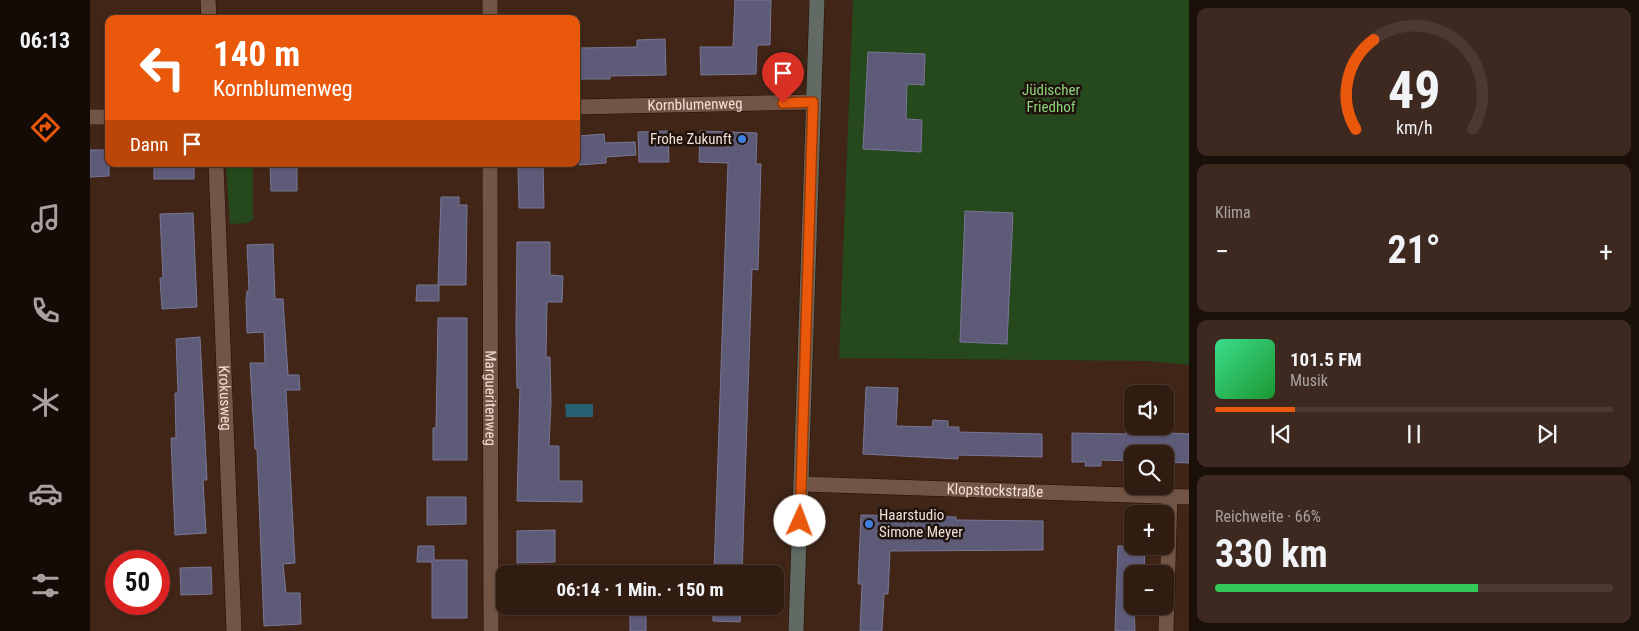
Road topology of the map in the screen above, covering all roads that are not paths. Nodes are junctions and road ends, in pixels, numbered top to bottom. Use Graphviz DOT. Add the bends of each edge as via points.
graph roads {
  1 [pos="208,0"];
  2 [pos="490,0"];
  3 [pos="817,0"];
  4 [pos="209,15"];
  5 [pos="490,15"];
  6 [pos="813,102"];
  7 [pos="580,107"];
  8 [pos="90,117"];
  9 [pos="105,117"];
  10 [pos="216,167"];
  11 [pos="490,167"];
  12 [pos="801,484"];
  13 [pos="1124,494"];
  14 [pos="1170,495"];
  15 [pos="1189,496"];
  16 [pos="234,631"];
  17 [pos="491,631"];
  18 [pos="796,631"];
  19 [pos="1166,631"];
  1 -- 4 [label="street"];
  2 -- 5 [label="street"];
  3 -- 6 [label="main road"];
  6 -- 7 [label="street, Kornblumenweg"];
  6 -- 12 [label="main road"];
  8 -- 9 [label="street"];
  10 -- 16 [label="street, Krokusweg"];
  11 -- 17 [label="street, Margueritenweg"];
  12 -- 13 [label="street, Klopstockstraße"];
  12 -- 18 [label="main road"];
  14 -- 15 [label="street, Klopstockstraße"];
  14 -- 19 [label="street"];
}
